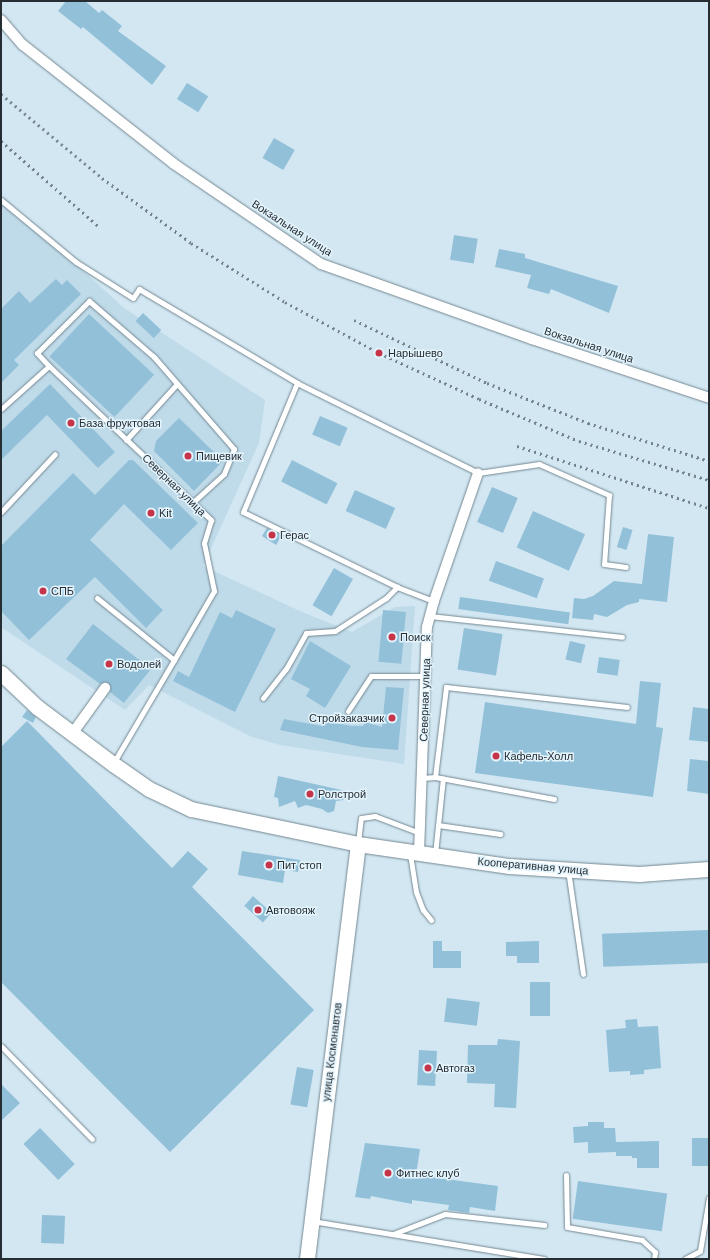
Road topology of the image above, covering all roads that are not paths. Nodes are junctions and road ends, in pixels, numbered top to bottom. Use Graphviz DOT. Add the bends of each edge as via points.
graph roads {
  1 [pos="1,20"];
  2 [pos="1,200"];
  3 [pos="49,366"];
  4 [pos="297,383"];
  5 [pos="177,384"];
  6 [pos="709,398"];
  7 [pos="1,409"];
  8 [pos="126,440"];
  9 [pos="55,454"];
  10 [pos="478,473"];
  11 [pos="192,503"];
  12 [pos="1,512"];
  13 [pos="626,567"];
  14 [pos="397,587"];
  15 [pos="96,598"];
  16 [pos="434,601"];
  17 [pos="430,616"];
  18 [pos="622,638"];
  19 [pos="174,660"];
  20 [pos="1,674"];
  21 [pos="426,676"];
  22 [pos="105,688"];
  23 [pos="263,698"];
  24 [pos="627,707"];
  25 [pos="348,711"];
  26 [pos="72,734"];
  27 [pos="113,764"];
  28 [pos="435,777"];
  29 [pos="422,778"];
  30 [pos="443,778"];
  31 [pos="554,799"];
  32 [pos="438,825"];
  33 [pos="420,833"];
  34 [pos="500,834"];
  35 [pos="358,844"];
  36 [pos="415,853"];
  37 [pos="435,855"];
  38 [pos="709,869"];
  39 [pos="568,870"];
  40 [pos="431,920"];
  41 [pos="583,974"];
  42 [pos="1,1046"];
  43 [pos="92,1139"];
  44 [pos="566,1175"];
  45 [pos="709,1198"];
  46 [pos="311,1221"];
  47 [pos="544,1225"];
  48 [pos="392,1234"];
  49 [pos="307,1259"];
  50 [pos="544,1259"];
  51 [pos="654,1259"];
  52 [pos="685,1259"];
  1 -- 6 [label="street, Вокзальная улица" via="23,45 174,164 321,264 532,339"];
  2 -- 4 [label="lane" via="76,262 133,298 139,289"];
  3 -- 5 [label="lane, Северная улица" via="37,353 89,301 154,357"];
  3 -- 7 [label="lane"];
  3 -- 8 [label="lane, Северная улица"];
  4 -- 10 [label="lane"];
  4 -- 14 [label="lane" via="243,512"];
  5 -- 8 [label="lane"];
  5 -- 11 [label="lane" via="234,449 224,474"];
  8 -- 11 [label="lane, Северная улица"];
  9 -- 12 [label="lane"];
  10 -- 13 [label="lane" via="539,464 609,495 604,564"];
  10 -- 16 [label="street, Северная улица"];
  11 -- 19 [label="lane, Северная улица" via="210,520 204,543 214,591"];
  14 -- 16 [label="lane"];
  14 -- 23 [label="lane" via="386,598 335,631 306,633 286,669"];
  15 -- 19 [label="lane"];
  16 -- 17 [label="street, Северная улица"];
  17 -- 18 [label="lane"];
  17 -- 21 [label="street, Северная улица"];
  19 -- 27 [label="lane, Северная улица"];
  20 -- 26 [label="main road"];
  21 -- 25 [label="lane" via="371,676"];
  21 -- 29 [label="street, Северная улица"];
  22 -- 26 [label="street"];
  24 -- 28 [label="lane" via="446,687"];
  26 -- 27 [label="main road"];
  27 -- 35 [label="main road" via="149,789 191,809"];
  28 -- 29 [label="lane"];
  28 -- 30 [label="lane"];
  29 -- 33 [label="street, Северная улица"];
  30 -- 31 [label="lane"];
  30 -- 32 [label="lane"];
  32 -- 34 [label="lane"];
  32 -- 37 [label="lane"];
  33 -- 35 [label="lane" via="375,816 361,818"];
  33 -- 36 [label="street, Северная улица"];
  35 -- 36 [label="main road, Кооперативная улица"];
  35 -- 46 [label="main road, улица Космонавтов"];
  36 -- 37 [label="main road, Кооперативная улица"];
  36 -- 40 [label="lane" via="416,892 423,910"];
  37 -- 39 [label="main road, Кооперативная улица" via="509,866"];
  38 -- 39 [label="main road, Кооперативная улица" via="639,874"];
  39 -- 41 [label="lane"];
  42 -- 43 [label="lane"];
  44 -- 51 [label="lane" via="566,1227 642,1240 655,1252"];
  45 -- 52 [label="lane" via="700,1251"];
  46 -- 48 [label="lane"];
  46 -- 49 [label="main road, улица Космонавтов"];
  47 -- 48 [label="lane" via="445,1214"];
  48 -- 50 [label="lane"];
}
